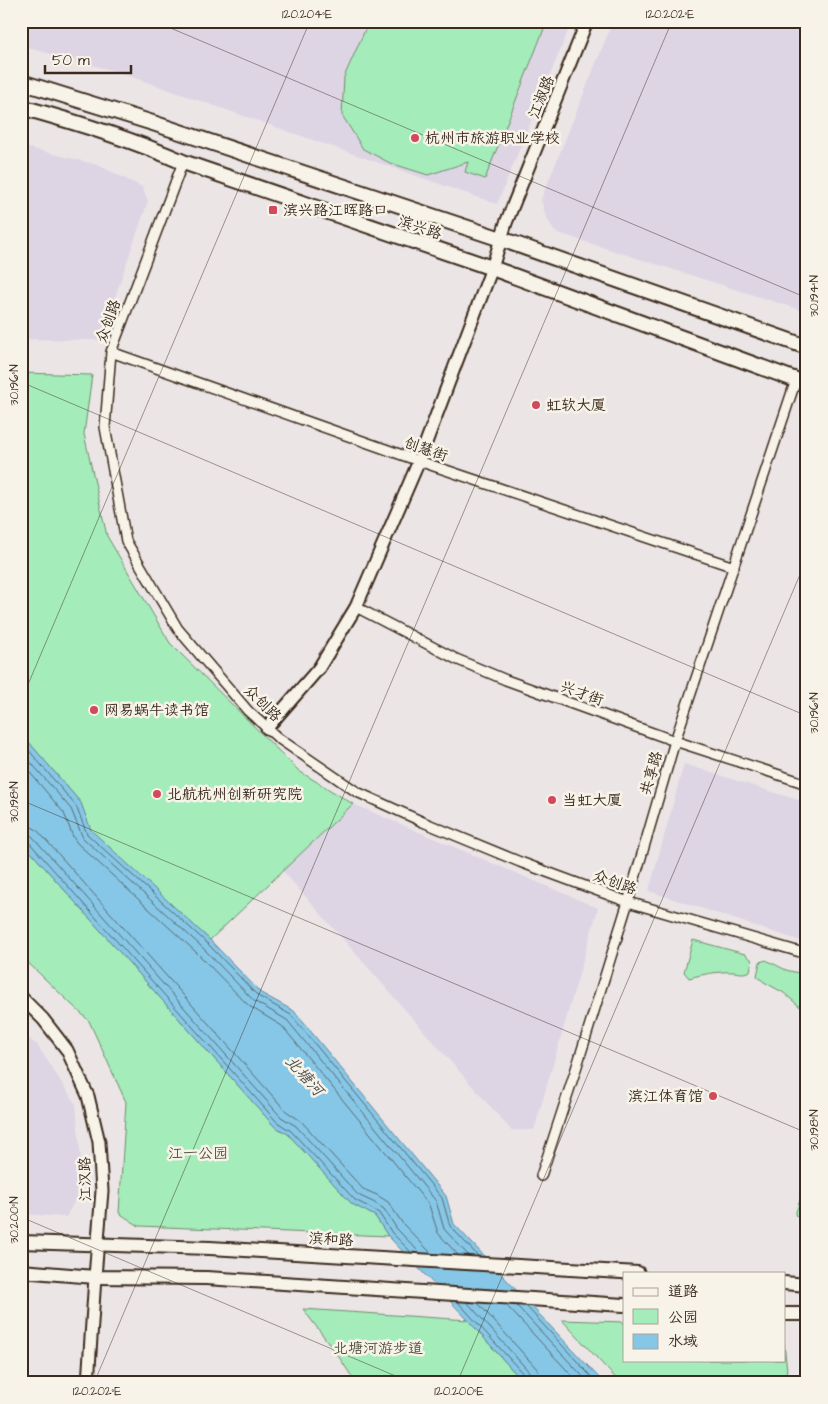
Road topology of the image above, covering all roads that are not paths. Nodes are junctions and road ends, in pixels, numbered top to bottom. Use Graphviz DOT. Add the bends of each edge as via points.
graph roads {
  1 [pos="587,21"];
  2 [pos="21,82"];
  3 [pos="21,107"];
  4 [pos="183,162"];
  5 [pos="501,239"];
  6 [pos="492,268"];
  7 [pos="807,347"];
  8 [pos="111,352"];
  9 [pos="801,382"];
  10 [pos="418,461"];
  11 [pos="734,567"];
  12 [pos="356,607"];
  13 [pos="268,728"];
  14 [pos="675,741"];
  15 [pos="807,784"];
  16 [pos="628,902"];
  17 [pos="807,954"];
  18 [pos="21,997"];
  19 [pos="541,1176"];
  20 [pos="21,1242"];
  21 [pos="97,1245"];
  22 [pos="21,1271"];
  23 [pos="623,1272"];
  24 [pos="95,1276"];
  25 [pos="786,1282"];
  26 [pos="807,1285"];
  27 [pos="623,1305"];
  28 [pos="786,1314"];
  29 [pos="807,1314"];
  30 [pos="88,1383"];
  1 -- 5 [label="street, 江淑路"];
  2 -- 5 [label="main road, 滨兴路"];
  3 -- 4 [label="main road, 滨兴路" via="152,148"];
  4 -- 6 [label="main road, 滨兴路"];
  4 -- 8 [label="street, 众创路"];
  5 -- 6 [label="street, 江淑路"];
  5 -- 7 [label="main road, 滨兴路"];
  6 -- 9 [label="main road, 滨兴路"];
  6 -- 10 [label="street, 江淑路"];
  8 -- 10 [label="street, 创慧街"];
  8 -- 13 [label="street, 众创路" via="105,427 126,541 178,629 248,711"];
  9 -- 11 [label="street, 共享路"];
  10 -- 11 [label="street, 创慧街"];
  10 -- 12 [label="street, 江淑路"];
  11 -- 14 [label="street, 共享路"];
  12 -- 13 [label="street, 江淑路" via="319,668"];
  12 -- 14 [label="street, 兴才街" via="456,659"];
  13 -- 16 [label="street, 众创路" via="357,792 493,851"];
  14 -- 15 [label="street, 兴才街"];
  14 -- 16 [label="street, 共享路"];
  16 -- 17 [label="street, 众创路"];
  16 -- 19 [label="street, 共享路"];
  18 -- 21 [label="street, 江汉路" via="43,1018 67,1050 88,1096 99,1142 102,1191"];
  20 -- 21 [label="main road, 滨和路"];
  21 -- 23 [label="main road, 滨和路" via="210,1248"];
  21 -- 24 [label="street, 江汉路"];
  22 -- 24 [label="main road"];
  24 -- 27 [label="main road" via="206,1278"];
  24 -- 30 [label="street, 江汉路"];
  25 -- 26 [label="main road"];
  28 -- 29 [label="main road"];
}
